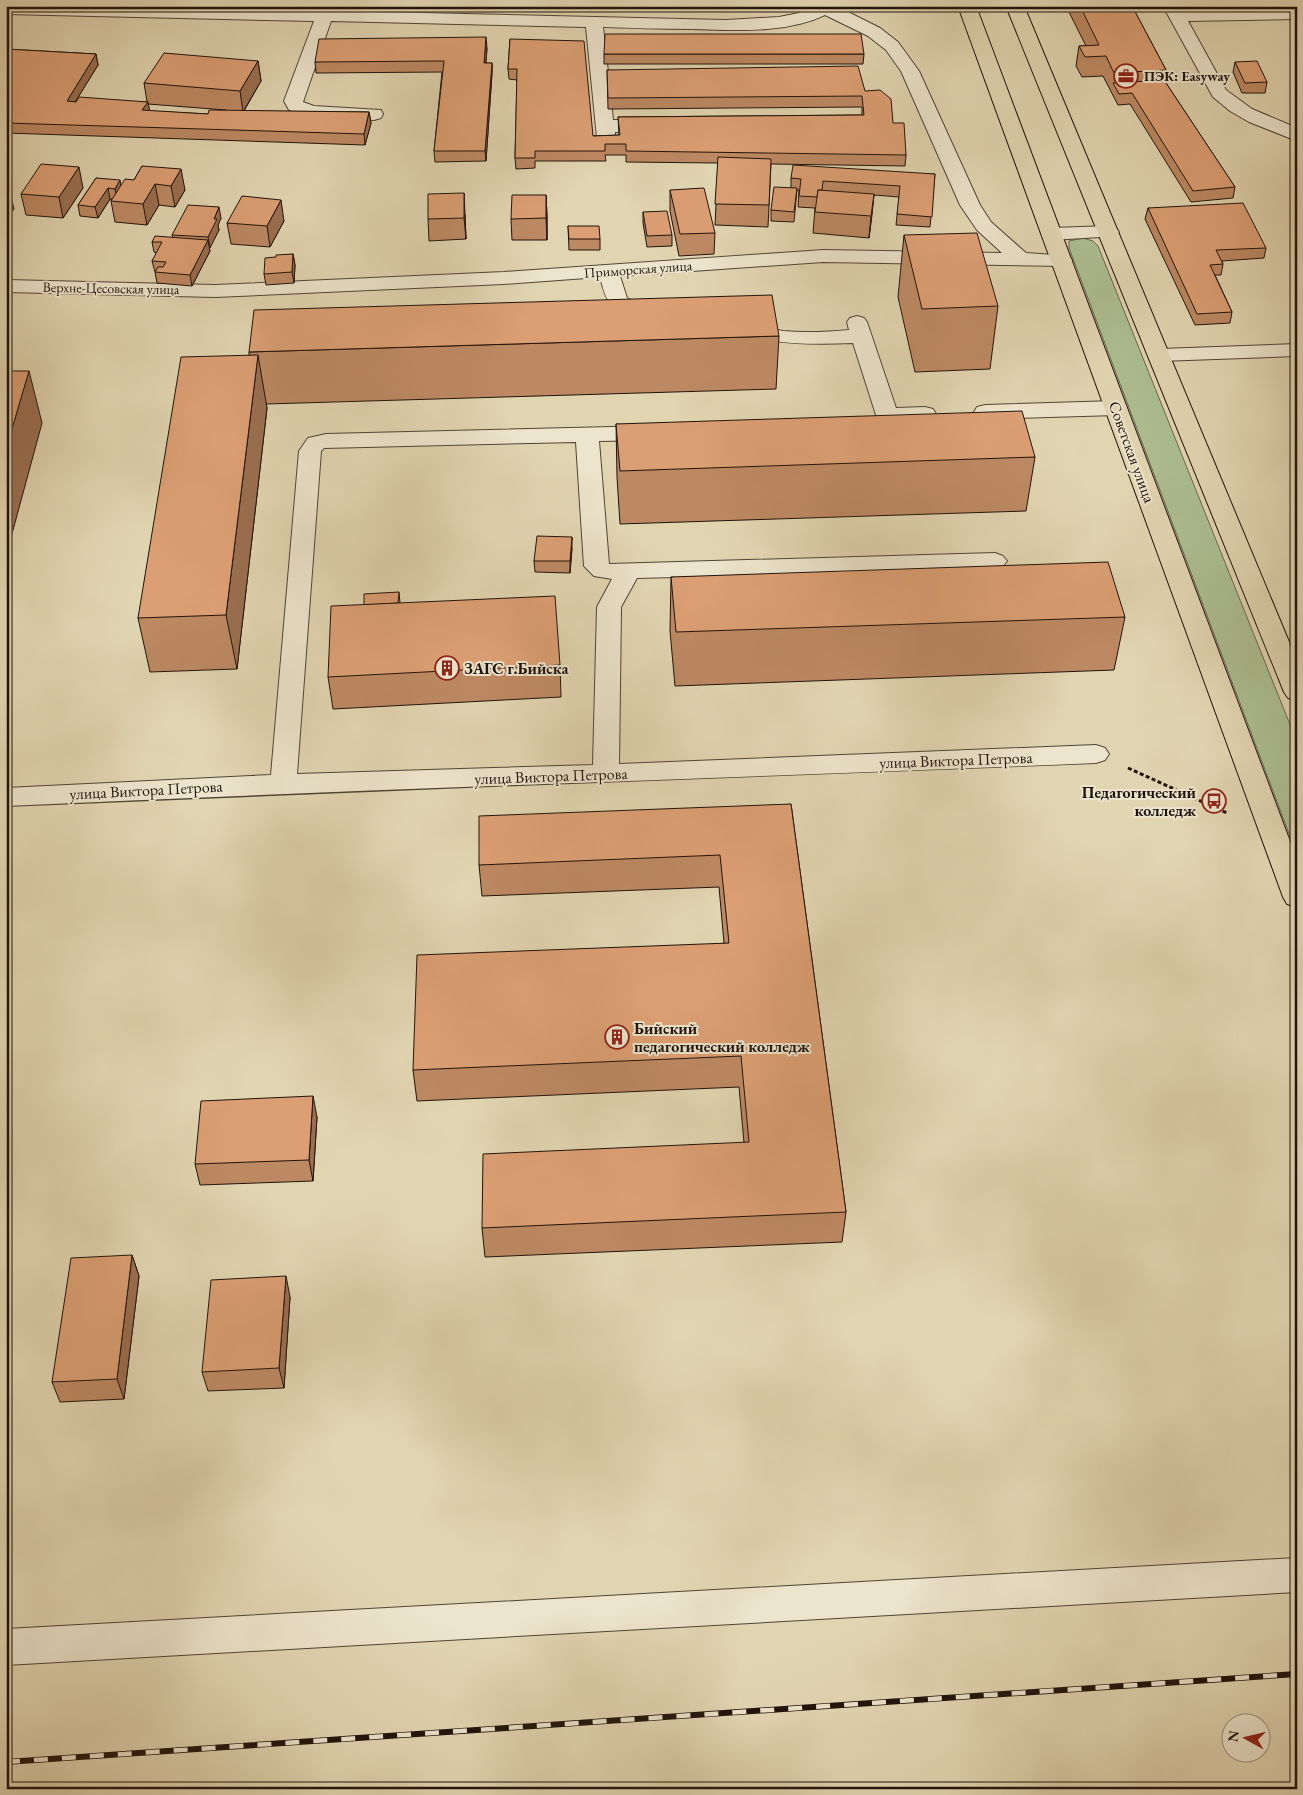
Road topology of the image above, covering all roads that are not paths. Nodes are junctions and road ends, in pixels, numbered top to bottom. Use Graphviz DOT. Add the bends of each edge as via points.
graph roads {
  1 [pos="258,6"];
  2 [pos="967,6"];
  3 [pos="1015,6"];
  4 [pos="827,7"];
  5 [pos="6,9"];
  6 [pos="1173,11"];
  7 [pos="1297,14"];
  8 [pos="238,15"];
  9 [pos="324,17"];
  10 [pos="594,22"];
  11 [pos="600,77"];
  12 [pos="658,77"];
  13 [pos="374,114"];
  14 [pos="672,126"];
  15 [pos="1297,135"];
  16 [pos="1109,232"];
  17 [pos="1052,234"];
  18 [pos="1020,259"];
  19 [pos="1062,260"];
  20 [pos="609,271"];
  21 [pos="6,286"];
  22 [pos="215,291"];
  23 [pos="672,316"];
  24 [pos="718,325"];
  25 [pos="1297,350"];
  26 [pos="1160,355"];
  27 [pos="1116,408"];
  28 [pos="674,433"];
  29 [pos="587,435"];
  30 [pos="995,561"];
  31 [pos="629,571"];
  32 [pos="1297,692"];
  33 [pos="1096,754"];
  34 [pos="606,774"];
  35 [pos="283,784"];
  36 [pos="6,797"];
  37 [pos="1297,897"];
  38 [pos="1297,1575"];
  39 [pos="6,1646"];
  1 -- 8 [label="street"];
  2 -- 17 [label="main road, Советская улица"];
  3 -- 16 [label="main road"];
  4 -- 10 [label="street" via="794,20 744,24"];
  4 -- 18 [label="street" via="874,32 892,46 910,71 970,205 984,226"];
  5 -- 8 [label="street"];
  6 -- 7 [label="street"];
  6 -- 15 [label="street" via="1212,84 1229,103 1258,120"];
  8 -- 9 [label="street"];
  9 -- 10 [label="street"];
  9 -- 13 [label="street" via="293,101 295,106 313,111"];
  10 -- 11 [label="street"];
  11 -- 12 [label="street"];
  11 -- 14 [label="street" via="605,132"];
  16 -- 17 [label="street"];
  16 -- 26 [label="main road"];
  17 -- 19 [label="main road, Советская улица"];
  18 -- 19 [label="street, Приморская улица"];
  18 -- 20 [label="street, Приморская улица" via="823,256"];
  19 -- 27 [label="main road, Советская улица"];
  20 -- 22 [label="street, Приморская улица"];
  20 -- 23 [label="street" via="617,302"];
  21 -- 22 [label="street, Верхне-Цесовская улица"];
  24 -- 27 [label="street" via="812,339 859,329 878,416"];
  25 -- 26 [label="street"];
  26 -- 32 [label="main road"];
  27 -- 37 [label="main road, Советская улица"];
  28 -- 29 [label="street"];
  29 -- 31 [label="street" via="596,566 604,571"];
  29 -- 35 [label="street" via="316,443 310,451"];
  30 -- 31 [label="street"];
  31 -- 34 [label="street" via="609,607"];
  33 -- 34 [label="street, улица Виктора Петрова"];
  34 -- 35 [label="street, улица Виктора Петрова"];
  35 -- 36 [label="street, улица Виктора Петрова"];
  38 -- 39 [label="street"];
}
